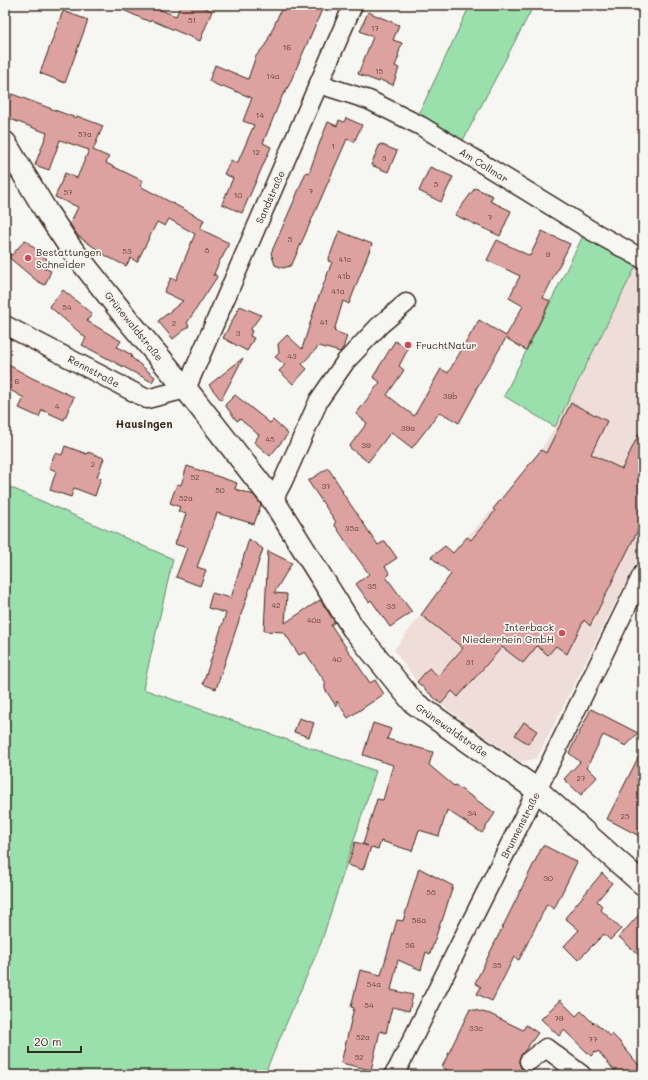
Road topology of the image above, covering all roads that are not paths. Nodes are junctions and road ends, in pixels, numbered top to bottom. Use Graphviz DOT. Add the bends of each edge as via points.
graph roads {
  1 [pos="353,5"];
  2 [pos="319,84"];
  3 [pos="5,143"];
  4 [pos="643,259"];
  5 [pos="406,303"];
  6 [pos="5,325"];
  7 [pos="186,389"];
  8 [pos="273,500"];
  9 [pos="643,573"];
  10 [pos="538,790"];
  11 [pos="643,884"];
  12 [pos="529,1061"];
  13 [pos="393,1075"];
  14 [pos="582,1075"];
  1 -- 2 [label="street, Sandstraße"];
  2 -- 4 [label="street, Am Collmar" via="369,100 421,126 592,232"];
  2 -- 7 [label="street, Sandstraße"];
  3 -- 7 [label="street, Grünewaldstraße" via="70,247"];
  5 -- 8 [label="street" via="380,325 346,361 319,400"];
  6 -- 7 [label="street, Rennstraße" via="147,399"];
  7 -- 8 [label="street, Grünewaldstraße"];
  8 -- 10 [label="street, Grünewaldstraße" via="353,628 413,702"];
  9 -- 10 [label="street, Brunnenstraße"];
  10 -- 11 [label="street, Grünewaldstraße"];
  10 -- 13 [label="street, Brunnenstraße"];
  12 -- 14 [label="street" via="546,1048"];
}
